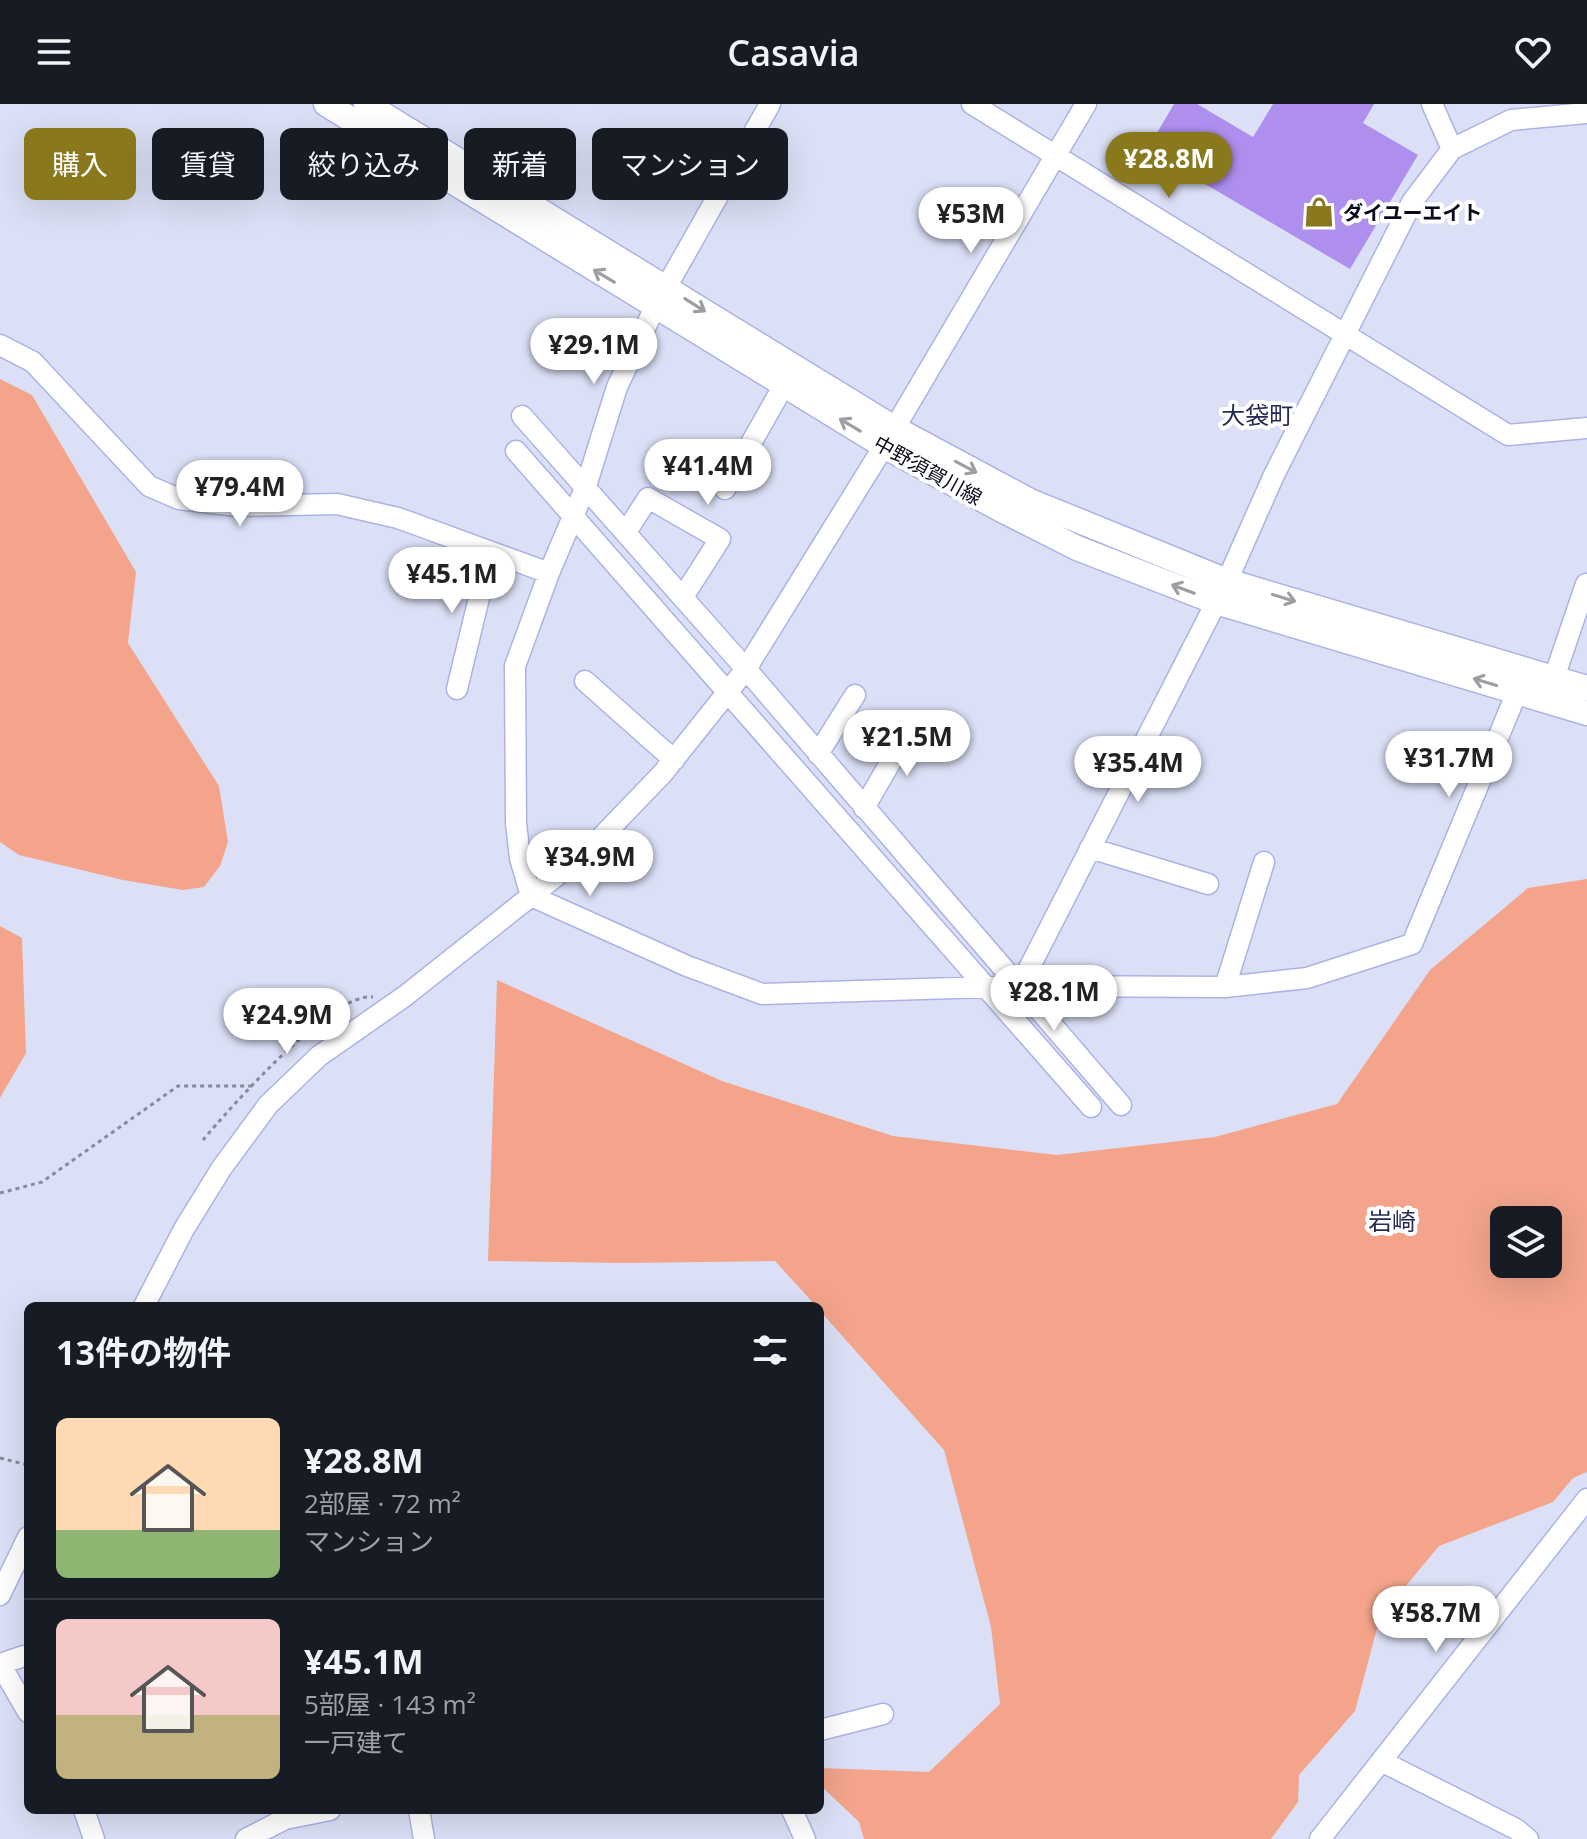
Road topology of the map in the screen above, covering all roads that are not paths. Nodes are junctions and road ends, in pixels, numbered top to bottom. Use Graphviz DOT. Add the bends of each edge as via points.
graph roads {
  1 [pos="326,104"];
  2 [pos="366,104"];
  3 [pos="770,104"];
  4 [pos="972,104"];
  5 [pos="1086,104"];
  6 [pos="1432,104"];
  7 [pos="1587,113"];
  8 [pos="1452,149"];
  9 [pos="1057,155"];
  10 [pos="661,297"];
  11 [pos="1345,333"];
  12 [pos="0,345"];
  13 [pos="784,385"];
  14 [pos="522,416"];
  15 [pos="1587,428"];
  16 [pos="889,437"];
  17 [pos="516,451"];
  18 [pos="586,486"];
  19 [pos="725,489"];
  20 [pos="573,516"];
  21 [pos="626,532"];
  22 [pos="490,552"];
  23 [pos="549,573"];
  24 [pos="1586,584"];
  25 [pos="1222,591"];
  26 [pos="683,597"];
  27 [pos="746,669"];
  28 [pos="1554,678"];
  29 [pos="585,681"];
  30 [pos="1522,681"];
  31 [pos="1587,688"];
  32 [pos="457,689"];
  33 [pos="728,692"];
  34 [pos="855,695"];
  35 [pos="1587,713"];
  36 [pos="912,725"];
  37 [pos="818,754"];
  38 [pos="674,760"];
  39 [pos="864,808"];
  40 [pos="1090,848"];
  41 [pos="1264,862"];
  42 [pos="1208,884"];
  43 [pos="531,896"];
  44 [pos="1020,986"];
  45 [pos="985,987"];
  46 [pos="1225,987"];
  47 [pos="1121,1105"];
  48 [pos="1091,1107"];
  49 [pos="146,1302"];
  50 [pos="1587,1499"];
  51 [pos="24,1545"];
  52 [pos="0,1595"];
  53 [pos="24,1656"];
  54 [pos="0,1664"];
  55 [pos="24,1705"];
  56 [pos="883,1714"];
  57 [pos="824,1729"];
  58 [pos="1381,1761"];
  59 [pos="85,1814"];
  60 [pos="310,1814"];
  61 [pos="420,1814"];
  62 [pos="794,1814"];
  63 [pos="94,1839"];
  64 [pos="246,1839"];
  65 [pos="424,1839"];
  66 [pos="805,1839"];
  67 [pos="1320,1839"];
  68 [pos="1528,1839"];
  10 -- 1 [label="main road, 中野須賀川線, one-way"];
  2 -- 10 [label="main road, 中野須賀川線"];
  3 -- 10 [label="street"];
  4 -- 9 [label="street"];
  5 -- 9 [label="street"];
  6 -- 8 [label="street"];
  7 -- 8 [label="street" via="1511,120"];
  8 -- 11 [label="street" via="1412,202"];
  9 -- 11 [label="street"];
  9 -- 16 [label="street"];
  10 -- 13 [label="main road, 中野須賀川線"];
  10 -- 16 [label="main road, 中野須賀川線, one-way"];
  10 -- 18 [label="street" via="617,387"];
  11 -- 15 [label="street" via="1508,435"];
  11 -- 25 [label="street"];
  12 -- 22 [label="street" via="33,362 149,486 179,499 237,506 337,504 398,518"];
  16 -- 13 [label="main road, 中野須賀川線, one-way"];
  13 -- 19 [label="street"];
  14 -- 18 [label="street"];
  16 -- 25 [label="main road, 中野須賀川線" via="998,508 1077,548"];
  16 -- 27 [label="street"];
  17 -- 20 [label="street"];
  18 -- 20 [label="street"];
  18 -- 21 [label="street"];
  20 -- 23 [label="street"];
  20 -- 33 [label="street"];
  21 -- 26 [label="street"];
  21 -- 26 [label="street" via="648,498 720,539"];
  22 -- 23 [label="street"];
  22 -- 32 [label="street"];
  23 -- 43 [label="street" via="515,666 516,823"];
  24 -- 28 [label="street"];
  25 -- 30 [label="main road, 中野須賀川線"];
  25 -- 40 [label="street"];
  26 -- 27 [label="street"];
  27 -- 33 [label="street"];
  27 -- 37 [label="street"];
  28 -- 30 [label="main road, 中野須賀川線"];
  28 -- 31 [label="main road, 中野須賀川線"];
  29 -- 38 [label="street"];
  30 -- 35 [label="main road, 中野須賀川線"];
  30 -- 46 [label="street" via="1412,944 1307,978"];
  33 -- 38 [label="street"];
  33 -- 45 [label="street"];
  34 -- 37 [label="street"];
  36 -- 39 [label="street"];
  37 -- 39 [label="street"];
  38 -- 43 [label="street" via="589,850"];
  39 -- 44 [label="street"];
  40 -- 42 [label="street"];
  40 -- 44 [label="street"];
  41 -- 46 [label="street"];
  43 -- 45 [label="street" via="762,994"];
  43 -- 49 [label="street" via="319,1056 268,1105 221,1169"];
  44 -- 45 [label="street"];
  44 -- 46 [label="street"];
  44 -- 47 [label="street"];
  45 -- 48 [label="street"];
  50 -- 58 [label="street"];
  51 -- 52 [label="street"];
  53 -- 54 [label="street"];
  54 -- 55 [label="street"];
  56 -- 57 [label="street"];
  58 -- 67 [label="street"];
  58 -- 68 [label="street"];
  59 -- 63 [label="street"];
  60 -- 64 [label="street" via="285,1819"];
  61 -- 65 [label="street"];
  62 -- 66 [label="street"];
}
